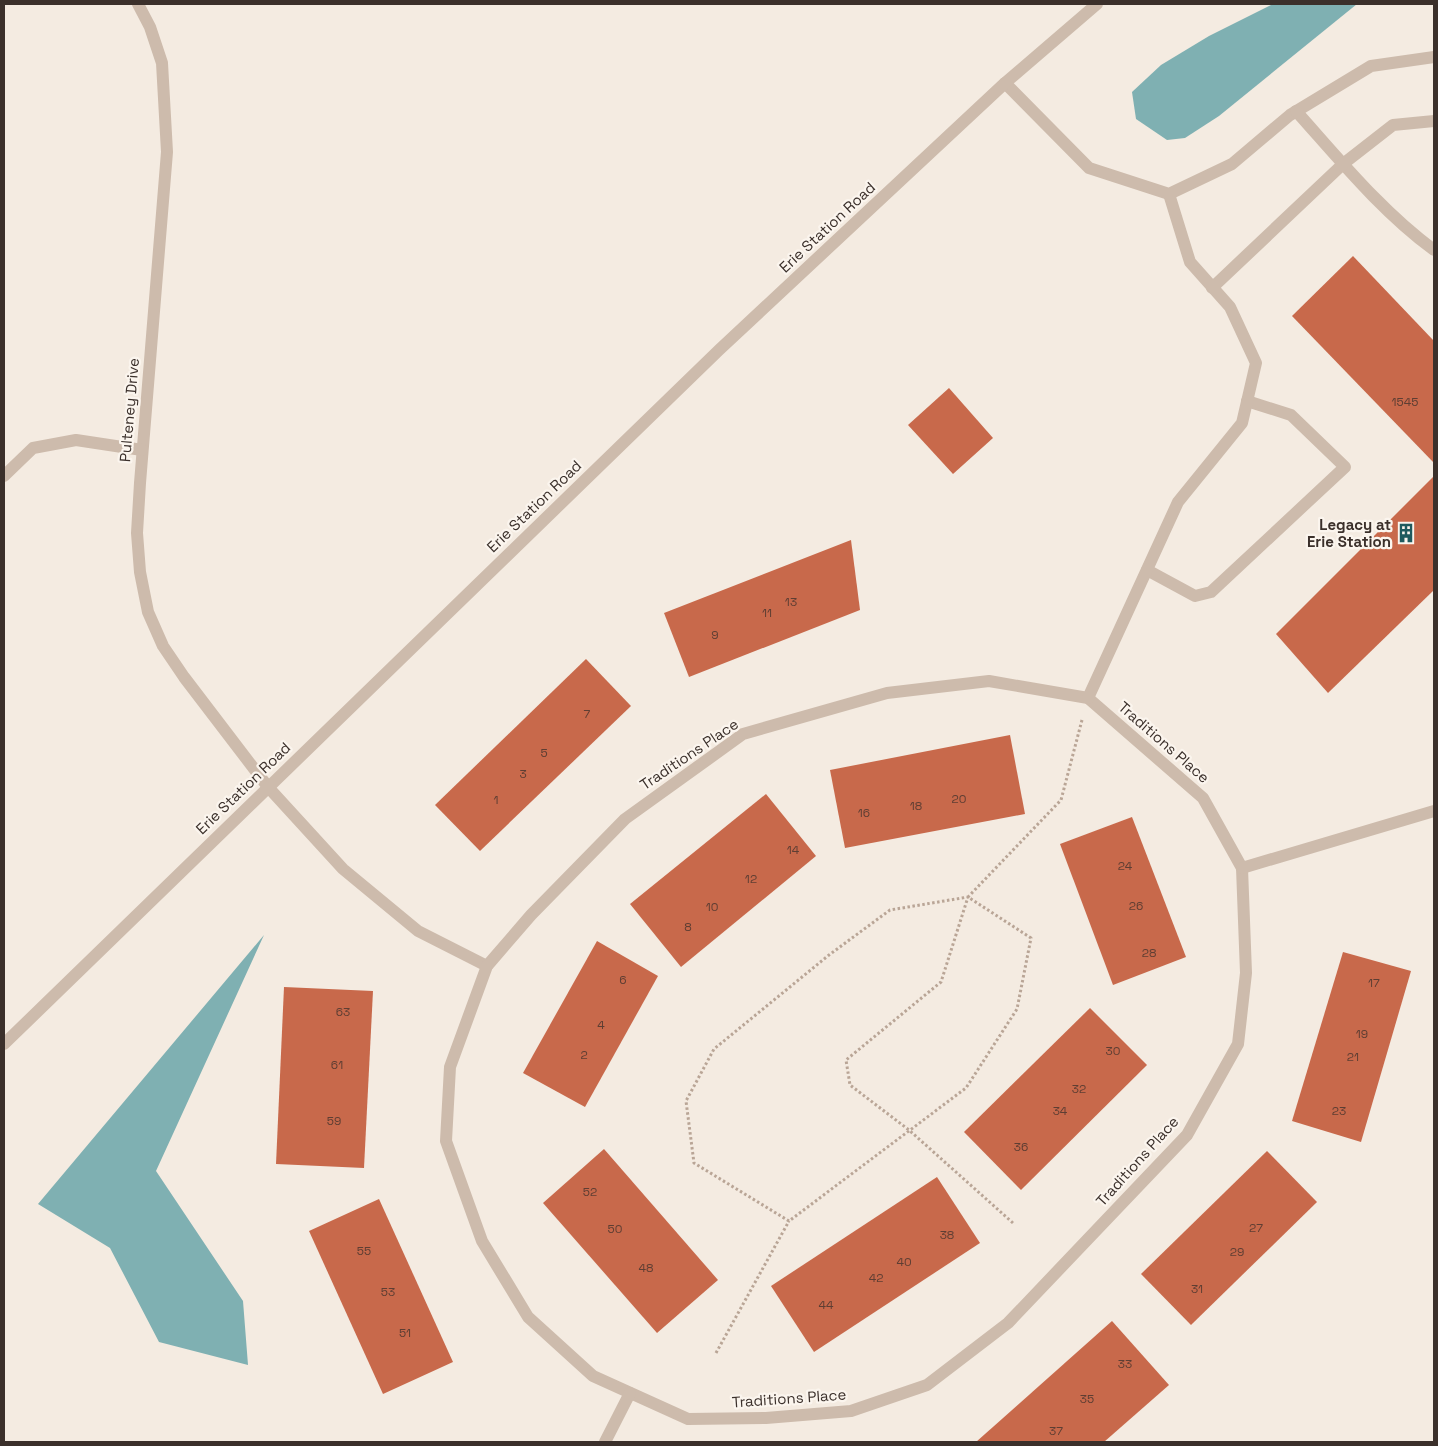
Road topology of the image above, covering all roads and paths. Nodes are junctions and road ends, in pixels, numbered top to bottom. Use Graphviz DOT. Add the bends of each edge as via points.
graph roads {
  1 [pos="138,4"];
  2 [pos="1097,4"];
  3 [pos="1434,57"];
  4 [pos="1005,83"];
  5 [pos="1296,111"];
  6 [pos="1434,121"];
  7 [pos="1343,164"];
  8 [pos="1169,194"];
  9 [pos="1434,250"];
  10 [pos="1212,288"];
  11 [pos="1247,401"];
  12 [pos="142,450"];
  13 [pos="4,476"];
  14 [pos="1147,570"];
  15 [pos="1088,698"];
  16 [pos="268,787"];
  17 [pos="1434,810"];
  18 [pos="1242,868"];
  19 [pos="968,897"];
  20 [pos="487,966"];
  21 [pos="4,1044"];
  22 [pos="909,1130"];
  23 [pos="789,1220"];
  24 [pos="1013,1223"];
  25 [pos="716,1353"];
  26 [pos="630,1392"];
  27 [pos="605,1442"];
  1 -- 12 [label="street, Pulteney Drive" via="162,63 167,152"];
  2 -- 4 [label="street, Erie Station Road"];
  3 -- 5 [label="street" via="1371,66"];
  4 -- 8 [label="street" via="1089,168"];
  4 -- 16 [label="street, Erie Station Road" via="719,350"];
  5 -- 7 [label="street"];
  5 -- 8 [label="street" via="1232,164"];
  6 -- 7 [label="street" via="1393,125"];
  7 -- 9 [label="street" via="1414,235"];
  7 -- 10 [label="street"];
  8 -- 10 [label="street" via="1190,262"];
  10 -- 11 [label="street" via="1230,307 1256,363"];
  11 -- 14 [label="street" via="1242,423 1178,502"];
  11 -- 14 [label="street" via="1291,415 1345,467 1211,592 1195,596"];
  12 -- 13 [label="street" via="76,440 33,448"];
  12 -- 16 [label="street, Pulteney Drive" via="137,533 148,612 163,646"];
  14 -- 15 [label="street"];
  15 -- 18 [label="street, Traditions Place" via="1204,798"];
  15 -- 19 [label="path" via="1061,800"];
  15 -- 20 [label="street, Traditions Place" via="989,681 887,692 743,734 625,819"];
  16 -- 20 [label="street, Pulteney Drive" via="343,869 418,931"];
  16 -- 21 [label="street, Erie Station Road"];
  17 -- 18 [label="street"];
  18 -- 26 [label="street, Traditions Place" via="1246,973 1238,1044 1187,1135 1008,1323 927,1385 851,1411 766,1418 688,1419"];
  19 -- 22 [label="path" via="941,982 846,1060 850,1085"];
  19 -- 22 [label="path" via="1031,938 1017,1009 966,1088"];
  19 -- 23 [label="path" via="890,910 714,1049 686,1101 694,1163"];
  20 -- 26 [label="street, Traditions Place" via="450,1067 446,1141 482,1241 528,1317 593,1376"];
  22 -- 23 [label="path"];
  22 -- 24 [label="path"];
  23 -- 25 [label="path"];
  26 -- 27 [label="street"];
}
